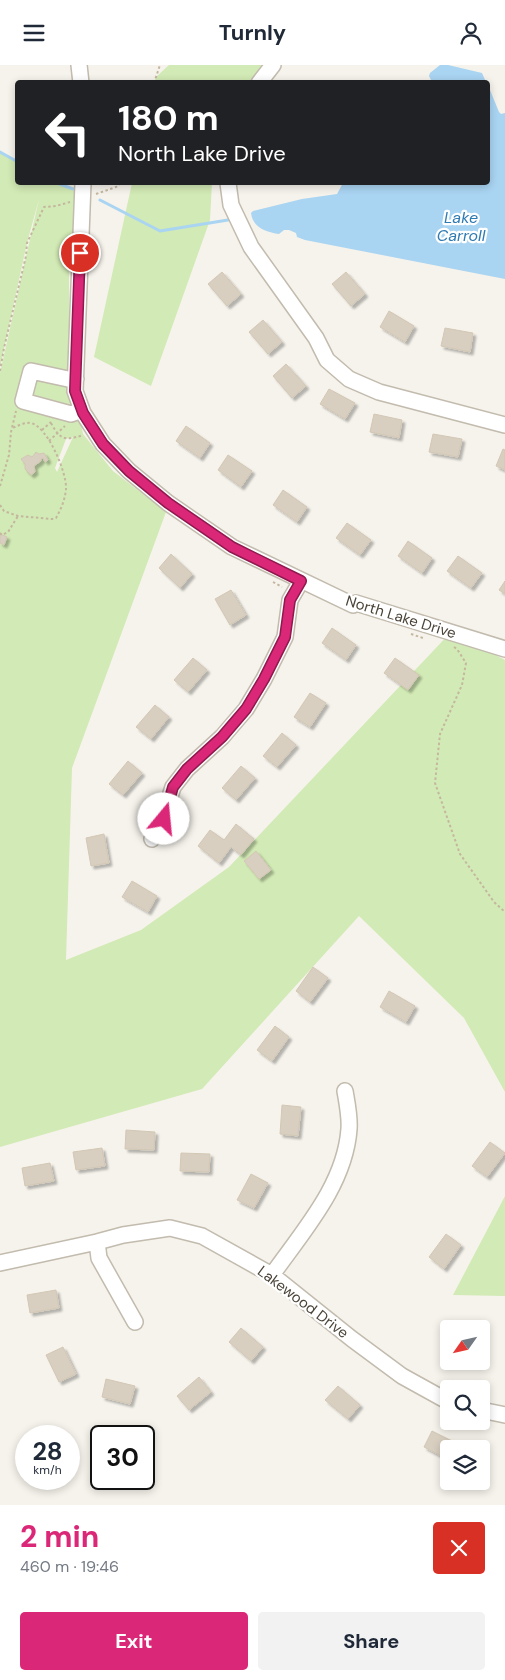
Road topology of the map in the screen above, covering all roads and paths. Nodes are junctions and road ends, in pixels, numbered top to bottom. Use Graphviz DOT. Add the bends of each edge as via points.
graph roads {
  1 [pos="79,65"];
  2 [pos="160,65"];
  3 [pos="273,65"];
  4 [pos="81,80"];
  5 [pos="155,80"];
  6 [pos="262,80"];
  7 [pos="83,185"];
  8 [pos="228,185"];
  9 [pos="82,199"];
  10 [pos="0,371"];
  11 [pos="76,379"];
  12 [pos="16,410"];
  13 [pos="82,410"];
  14 [pos="505,425"];
  15 [pos="65,426"];
  16 [pos="12,428"];
  17 [pos="42,430"];
  18 [pos="57,434"];
  19 [pos="83,435"];
  20 [pos="49,441"];
  21 [pos="0,486"];
  22 [pos="0,505"];
  23 [pos="18,516"];
  24 [pos="0,533"];
  25 [pos="301,581"];
  26 [pos="505,649"];
  27 [pos="152,839"];
  28 [pos="345,1091"];
  29 [pos="97,1242"];
  30 [pos="0,1263"];
  31 [pos="272,1275"];
  32 [pos="135,1322"];
  33 [pos="440,1397"];
  34 [pos="490,1412"];
  35 [pos="505,1415"];
  1 -- 4 [label="street"];
  2 -- 5 [label="path"];
  3 -- 6 [label="street"];
  7 -- 9 [label="street, North Lake Drive"];
  8 -- 14 [label="street" via="232,205 252,247 327,360 349,379 379,392"];
  9 -- 10 [label="path" via="44,207 38,218 27,243"];
  9 -- 11 [label="street, North Lake Drive"];
  11 -- 13 [label="street, North Lake Drive" via="75,391"];
  11 -- 13 [label="street" via="31,371 24,401 71,414"];
  12 -- 16 [label="path"];
  13 -- 25 [label="street, North Lake Drive" via="103,444 129,471 168,503 232,547"];
  15 -- 18 [label="path"];
  16 -- 17 [label="path" via="31,423"];
  16 -- 21 [label="path" via="9,455"];
  17 -- 18 [label="path" via="51,423"];
  17 -- 20 [label="path"];
  18 -- 19 [label="path" via="69,439"];
  18 -- 20 [label="path"];
  20 -- 23 [label="path" via="64,473 66,487 61,511 52,519"];
  22 -- 23 [label="path" via="4,511"];
  23 -- 24 [label="path" via="8,532"];
  25 -- 26 [label="street, North Lake Drive" via="353,605 356,603"];
  25 -- 27 [label="street" via="290,600 285,637 264,679 246,709 173,787 164,819"];
  28 -- 31 [label="street" via="349,1129 343,1161 328,1195"];
  29 -- 30 [label="street, Lakewood Drive"];
  29 -- 31 [label="street, Lakewood Drive" via="170,1228 202,1236"];
  29 -- 32 [label="street" via="99,1258"];
  31 -- 33 [label="street, Lakewood Drive" via="402,1376"];
  34 -- 35 [label="street"];
}
